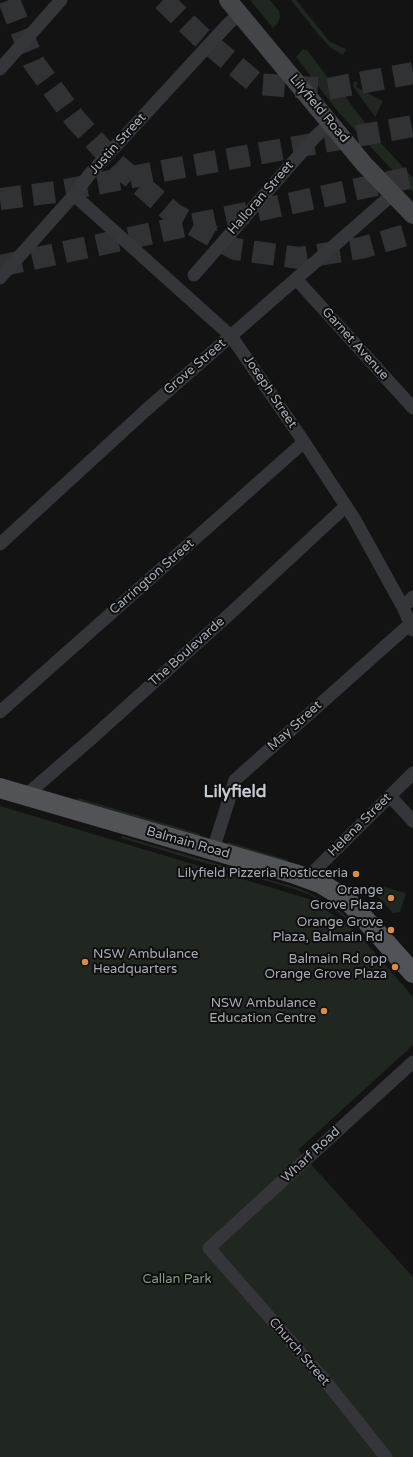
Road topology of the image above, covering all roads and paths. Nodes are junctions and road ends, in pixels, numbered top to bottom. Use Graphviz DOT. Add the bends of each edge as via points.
graph roads {
  1 [pos="61,0"];
  2 [pos="228,0"];
  3 [pos="240,14"];
  4 [pos="0,69"];
  5 [pos="330,123"];
  6 [pos="393,194"];
  7 [pos="74,195"];
  8 [pos="413,215"];
  9 [pos="194,275"];
  10 [pos="0,278"];
  11 [pos="297,280"];
  12 [pos="231,336"];
  13 [pos="413,408"];
  14 [pos="304,442"];
  15 [pos="346,506"];
  16 [pos="0,544"];
  17 [pos="413,597"];
  18 [pos="403,607"];
  19 [pos="412,627"];
  20 [pos="0,712"];
  21 [pos="413,773"];
  22 [pos="0,788"];
  23 [pos="25,796"];
  24 [pos="390,796"];
  25 [pos="413,821"];
  26 [pos="214,850"];
  27 [pos="307,878"];
  28 [pos="413,973"];
  29 [pos="413,1062"];
  30 [pos="210,1248"];
  31 [pos="386,1457"];
  1 -- 4 [label="street"];
  2 -- 3 [label="main road, Lilyfield Road"];
  3 -- 5 [label="main road, Lilyfield Road"];
  3 -- 7 [label="street, Justin Street" via="121,140"];
  5 -- 6 [label="main road, Lilyfield Road"];
  5 -- 9 [label="street, Halloran Street" via="314,137"];
  6 -- 8 [label="main road, Lilyfield Road"];
  6 -- 11 [label="street, Grove Street"];
  7 -- 10 [label="street, Justin Street"];
  7 -- 12 [label="street, Joseph Street"];
  11 -- 12 [label="street, Grove Street"];
  11 -- 13 [label="street, Garnet Avenue"];
  12 -- 14 [label="street, Joseph Street"];
  12 -- 16 [label="street, Grove Street"];
  14 -- 15 [label="street, Joseph Street"];
  14 -- 20 [label="street, Carrington Street"];
  15 -- 18 [label="street, Joseph Street" via="370,544"];
  15 -- 23 [label="street, The Boulevarde" via="227,617"];
  17 -- 18 [label="street"];
  18 -- 19 [label="street, Joseph Street"];
  19 -- 26 [label="street, May Street" via="235,780"];
  21 -- 24 [label="street, Helena Street"];
  22 -- 23 [label="main road, Balmain Road"];
  23 -- 26 [label="main road, Balmain Road"];
  24 -- 25 [label="street"];
  24 -- 27 [label="street, Helena Street"];
  26 -- 27 [label="main road, Balmain Road"];
  27 -- 28 [label="main road, Balmain Road" via="343,897"];
  29 -- 30 [label="street, Wharf Road"];
  30 -- 31 [label="street, Church Street" via="327,1383"];
}
